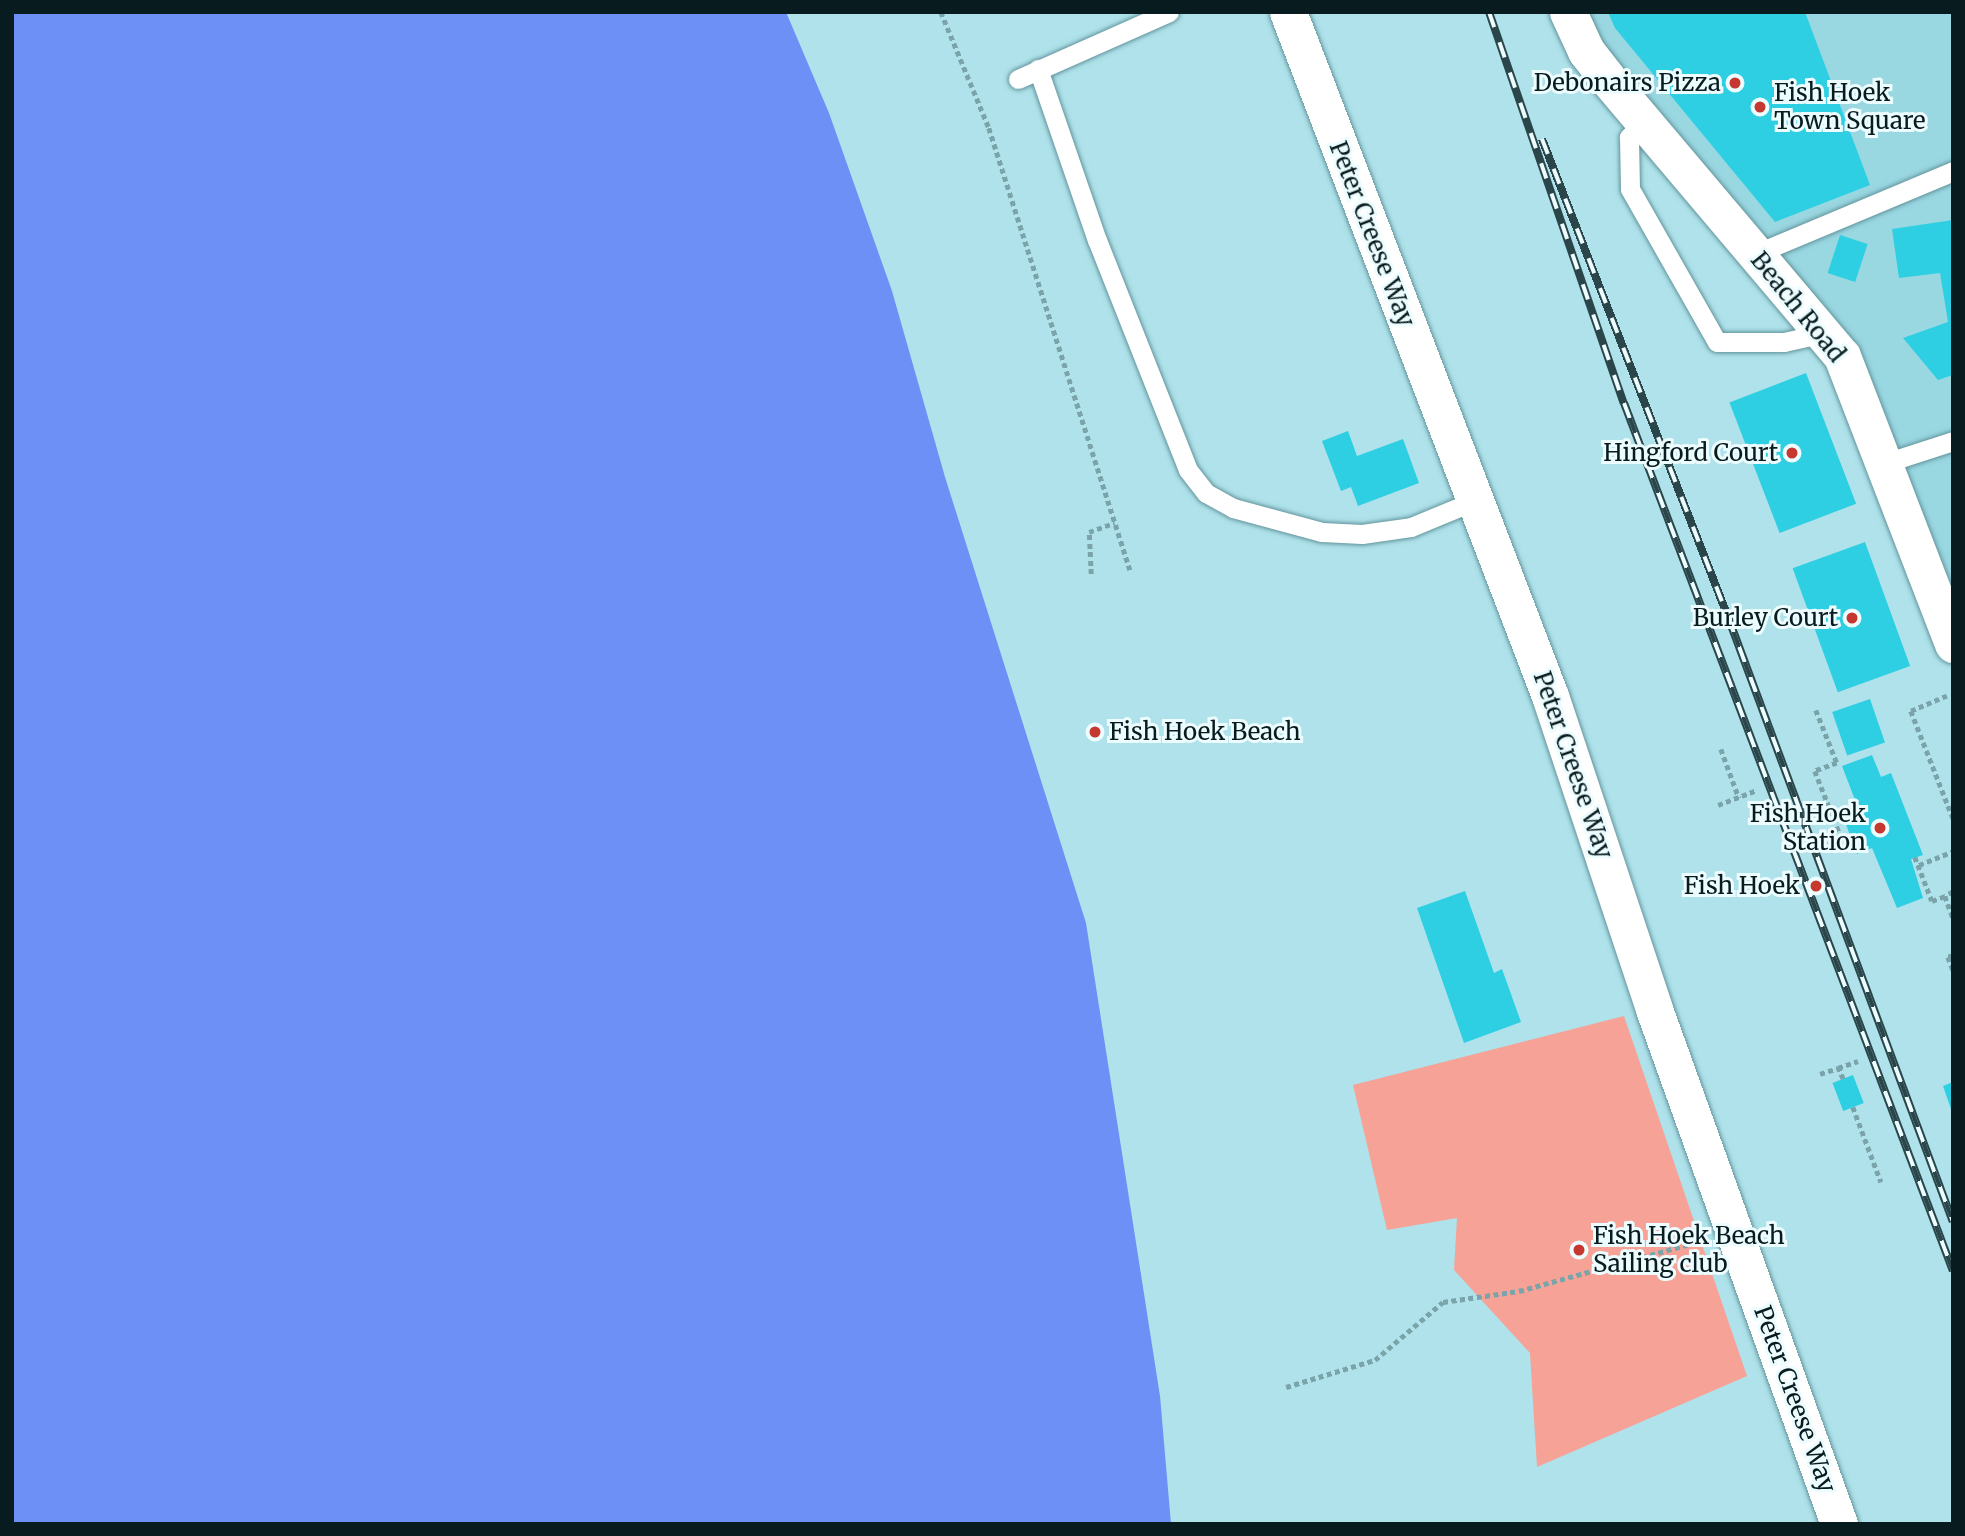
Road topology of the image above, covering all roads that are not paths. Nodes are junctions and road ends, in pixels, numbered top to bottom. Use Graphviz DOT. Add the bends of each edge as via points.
graph roads {
  1 [pos="1169,12"];
  2 [pos="1288,12"];
  3 [pos="1568,12"];
  4 [pos="1038,69"];
  5 [pos="1018,79"];
  6 [pos="1643,122"];
  7 [pos="1953,171"];
  8 [pos="1755,254"];
  9 [pos="1824,332"];
  10 [pos="1953,441"];
  11 [pos="1885,463"];
  12 [pos="1474,501"];
  13 [pos="1953,644"];
  14 [pos="1839,1524"];
  1 -- 4 [label="lane"];
  2 -- 12 [label="street, Peter Creese Way"];
  3 -- 6 [label="street, Beach Road" via="1586,51"];
  4 -- 5 [label="lane"];
  4 -- 12 [label="lane" via="1097,240 1188,470 1206,493 1233,508 1322,532 1349,533 1411,527"];
  6 -- 8 [label="street, Beach Road"];
  6 -- 9 [label="lane" via="1629,137 1630,189 1717,342 1784,342"];
  7 -- 8 [label="lane"];
  8 -- 9 [label="street, Beach Road"];
  9 -- 11 [label="street, Beach Road" via="1856,385"];
  10 -- 11 [label="lane"];
  11 -- 13 [label="street, Beach Road"];
  12 -- 14 [label="street, Peter Creese Way" via="1550,696"];
}
